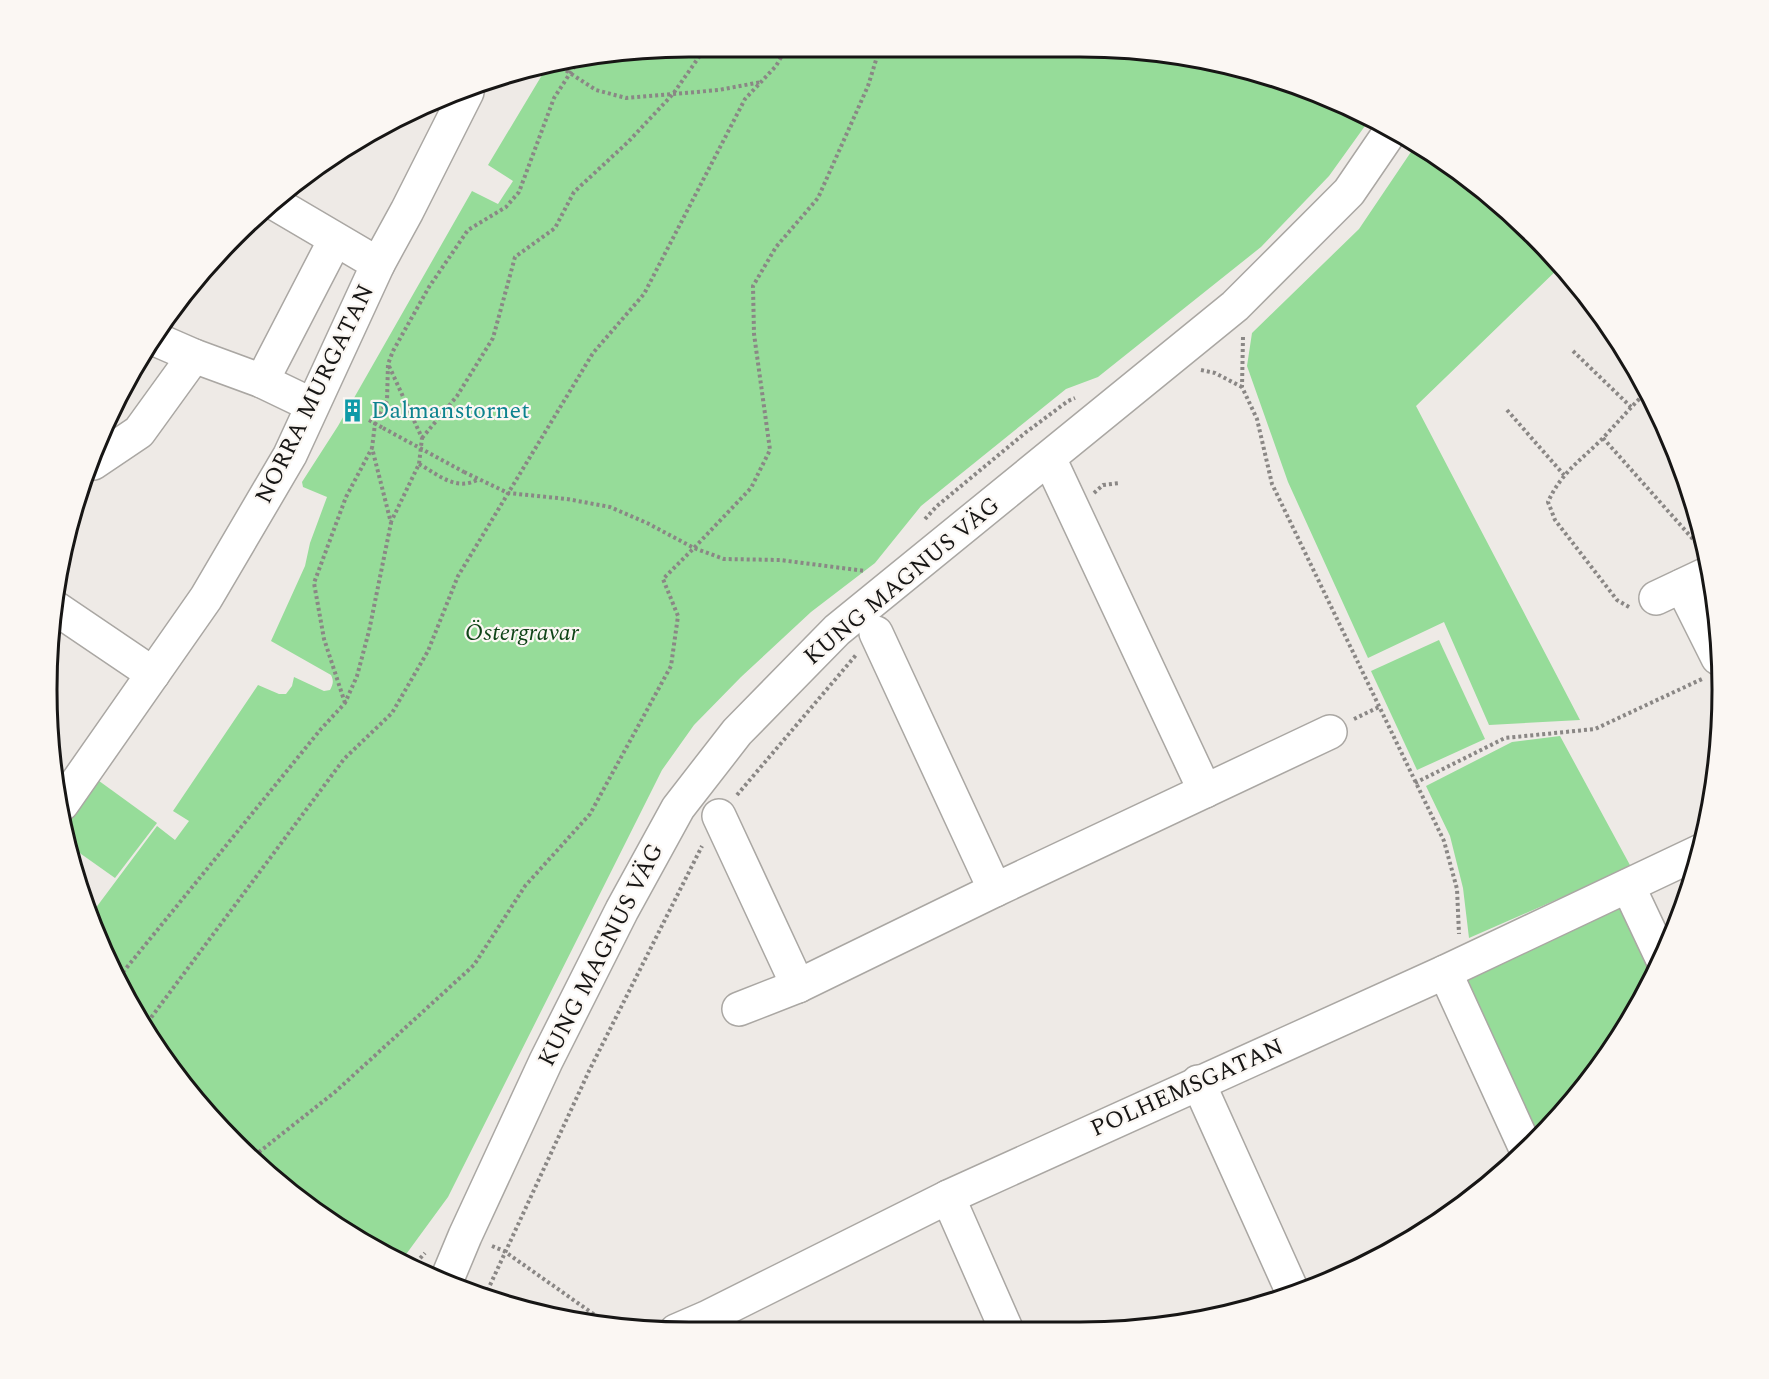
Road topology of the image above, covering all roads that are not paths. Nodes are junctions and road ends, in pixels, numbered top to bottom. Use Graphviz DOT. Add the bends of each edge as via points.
graph roads {
  1 [pos="463,99"];
  2 [pos="1387,137"];
  3 [pos="281,207"];
  4 [pos="335,240"];
  5 [pos="378,264"];
  6 [pos="162,342"];
  7 [pos="194,356"];
  8 [pos="262,381"];
  9 [pos="312,405"];
  10 [pos="101,457"];
  11 [pos="1049,458"];
  12 [pos="1683,585"];
  13 [pos="62,612"];
  14 [pos="876,633"];
  15 [pos="1711,662"];
  16 [pos="153,674"];
  17 [pos="1344,725"];
  18 [pos="1205,791"];
  19 [pos="66,798"];
  20 [pos="719,816"];
  21 [pos="1689,857"];
  22 [pos="1628,886"];
  23 [pos="995,890"];
  24 [pos="1657,947"];
  25 [pos="1455,967"];
  26 [pos="798,986"];
  27 [pos="739,1009"];
  28 [pos="1198,1082"];
  29 [pos="1523,1141"];
  30 [pos="948,1197"];
  31 [pos="449,1275"];
  32 [pos="1290,1286"];
  33 [pos="715,1322"];
  34 [pos="1003,1322"];
  1 -- 5 [label="street, NORRA MURGATAN"];
  2 -- 11 [label="street, KUNG MAGNUS VÄG" via="1349,192 1235,306"];
  3 -- 4 [label="street"];
  4 -- 5 [label="street"];
  4 -- 8 [label="street"];
  5 -- 9 [label="street, NORRA MURGATAN"];
  6 -- 7 [label="street"];
  7 -- 8 [label="street"];
  7 -- 10 [label="street" via="139,432"];
  8 -- 9 [label="street"];
  9 -- 16 [label="street, NORRA MURGATAN" via="290,455 206,598"];
  11 -- 18 [label="street"];
  11 -- 31 [label="street, KUNG MAGNUS VÄG" via="837,630 737,732 678,808 551,1051"];
  12 -- 15 [label="street"];
  13 -- 16 [label="street"];
  14 -- 23 [label="street"];
  16 -- 19 [label="street, NORRA MURGATAN"];
  17 -- 18 [label="street"];
  18 -- 23 [label="street"];
  20 -- 26 [label="street"];
  21 -- 22 [label="street, POLHEMSGATAN"];
  22 -- 24 [label="street"];
  22 -- 25 [label="street, POLHEMSGATAN"];
  23 -- 26 [label="street"];
  25 -- 28 [label="street, POLHEMSGATAN"];
  25 -- 29 [label="street"];
  26 -- 27 [label="street"];
  28 -- 30 [label="street, POLHEMSGATAN"];
  28 -- 32 [label="street"];
  30 -- 33 [label="street, POLHEMSGATAN"];
  30 -- 34 [label="street"];
}
